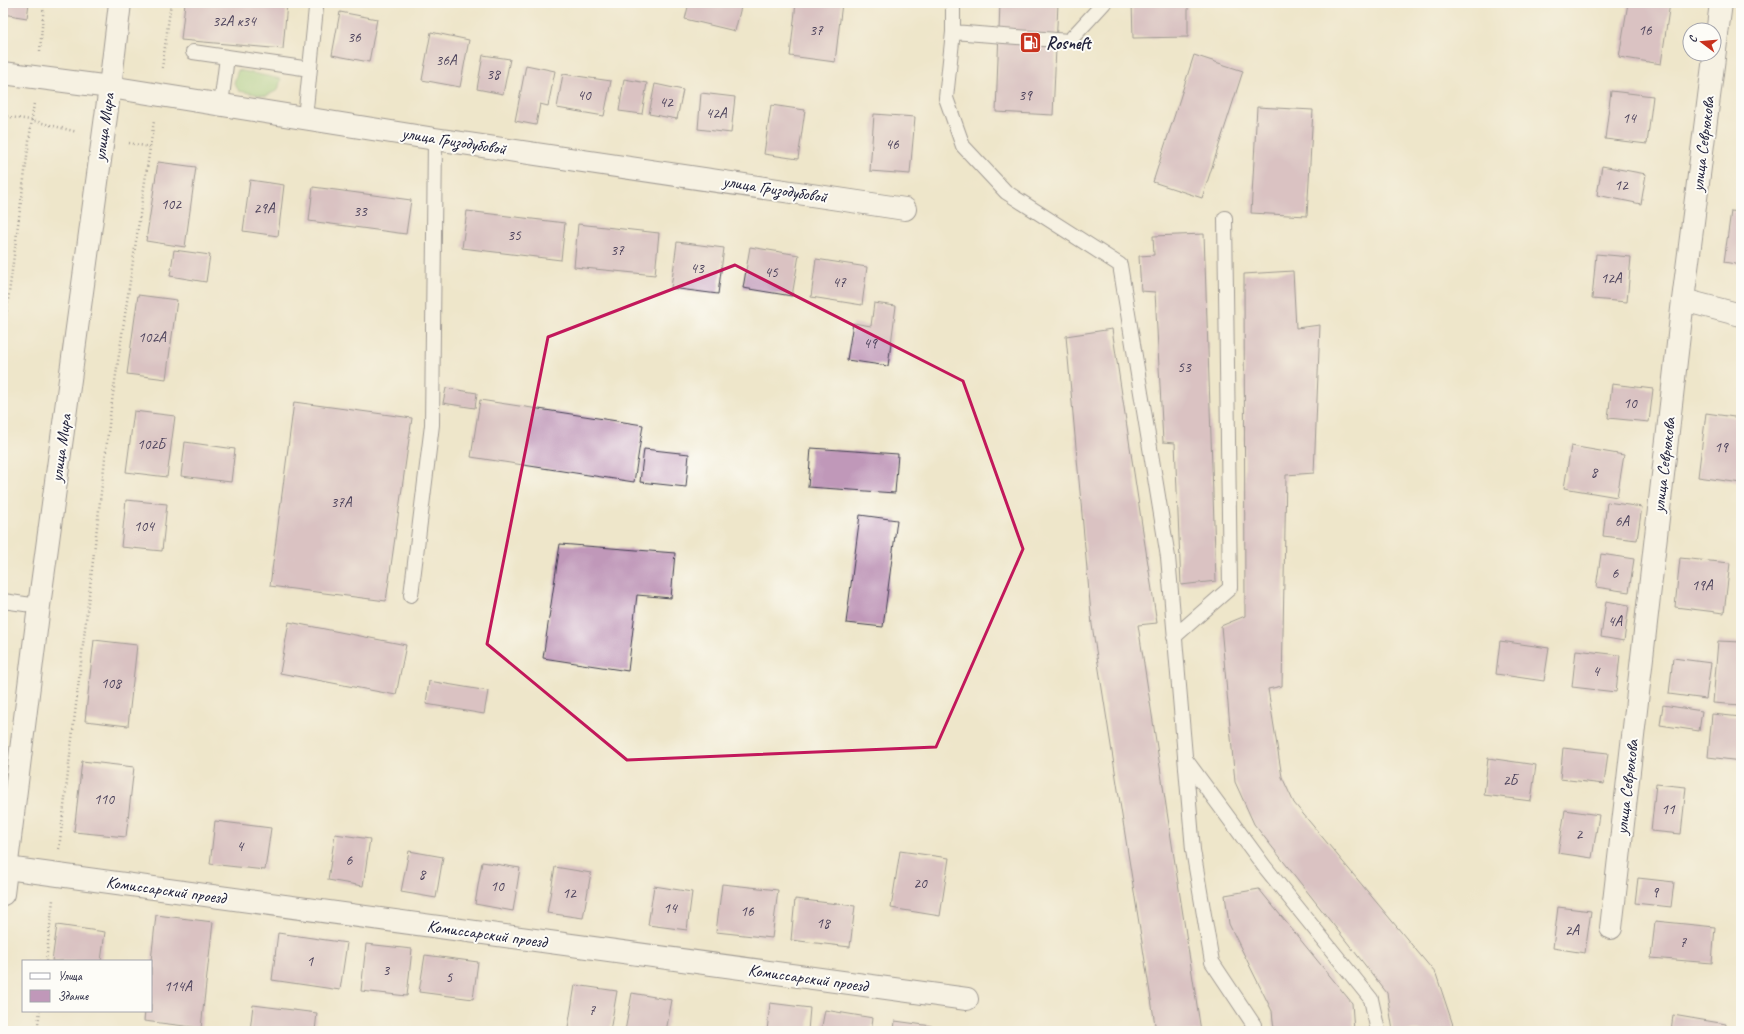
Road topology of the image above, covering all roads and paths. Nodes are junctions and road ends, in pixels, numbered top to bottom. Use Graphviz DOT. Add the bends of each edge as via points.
graph roads {
  1 [pos="44,3"];
  2 [pos="120,3"];
  3 [pos="171,3"];
  4 [pos="953,3"];
  5 [pos="1104,3"];
  6 [pos="1721,3"];
  7 [pos="316,8"];
  8 [pos="953,32"];
  9 [pos="193,52"];
  10 [pos="227,57"];
  11 [pos="310,69"];
  12 [pos="3,73"];
  13 [pos="37,78"];
  14 [pos="110,87"];
  15 [pos="158,95"];
  16 [pos="221,105"];
  17 [pos="3,116"];
  18 [pos="304,118"];
  19 [pos="31,120"];
  20 [pos="435,139"];
  21 [pos="906,209"];
  22 [pos="1225,218"];
  23 [pos="1683,300"];
  24 [pos="1741,315"];
  25 [pos="3,339"];
  26 [pos="411,595"];
  27 [pos="3,601"];
  28 [pos="39,606"];
  29 [pos="1174,637"];
  30 [pos="1185,759"];
  31 [pos="6,868"];
  32 [pos="56,875"];
  33 [pos="3,894"];
  34 [pos="1610,928"];
  35 [pos="46,960"];
  36 [pos="967,999"];
  37 [pos="40,1012"];
  38 [pos="38,1031"];
  39 [pos="1254,1031"];
  40 [pos="1378,1031"];
  1 -- 13 [label="path"];
  2 -- 14 [label="street, улица Мира"];
  3 -- 15 [label="path"];
  4 -- 8 [label="lane"];
  5 -- 8 [label="lane" via="1069,41"];
  6 -- 23 [label="street, улица Севрюкова"];
  7 -- 11 [label="lane"];
  8 -- 29 [label="lane" via="946,98 963,146 1006,192 1120,265 1168,557"];
  9 -- 10 [label="lane"];
  10 -- 11 [label="lane"];
  10 -- 16 [label="lane"];
  11 -- 18 [label="lane"];
  12 -- 13 [label="street, улица Гризодубовой"];
  13 -- 14 [label="street, улица Гризодубовой"];
  13 -- 19 [label="path"];
  14 -- 15 [label="street, улица Гризодубовой"];
  14 -- 28 [label="street, улица Мира"];
  15 -- 16 [label="street, улица Гризодубовой"];
  15 -- 32 [label="path" via="111,408"];
  16 -- 18 [label="street, улица Гризодубовой"];
  17 -- 19 [label="path"];
  18 -- 20 [label="street, улица Гризодубовой"];
  19 -- 25 [label="path"];
  20 -- 21 [label="street, улица Гризодубовой"];
  20 -- 26 [label="lane" via="432,425"];
  22 -- 29 [label="lane" via="1230,588"];
  23 -- 24 [label="street"];
  23 -- 34 [label="street, улица Севрюкова"];
  27 -- 28 [label="lane"];
  28 -- 31 [label="street, улица Мира"];
  29 -- 30 [label="lane"];
  30 -- 39 [label="lane" via="1193,850 1212,962 1254,1025"];
  30 -- 40 [label="lane" via="1264,866 1371,999"];
  31 -- 32 [label="street, Комиссарский проезд"];
  31 -- 33 [label="street, улица Мира"];
  32 -- 35 [label="path"];
  32 -- 36 [label="street, Комиссарский проезд"];
  37 -- 38 [label="path"];
}
